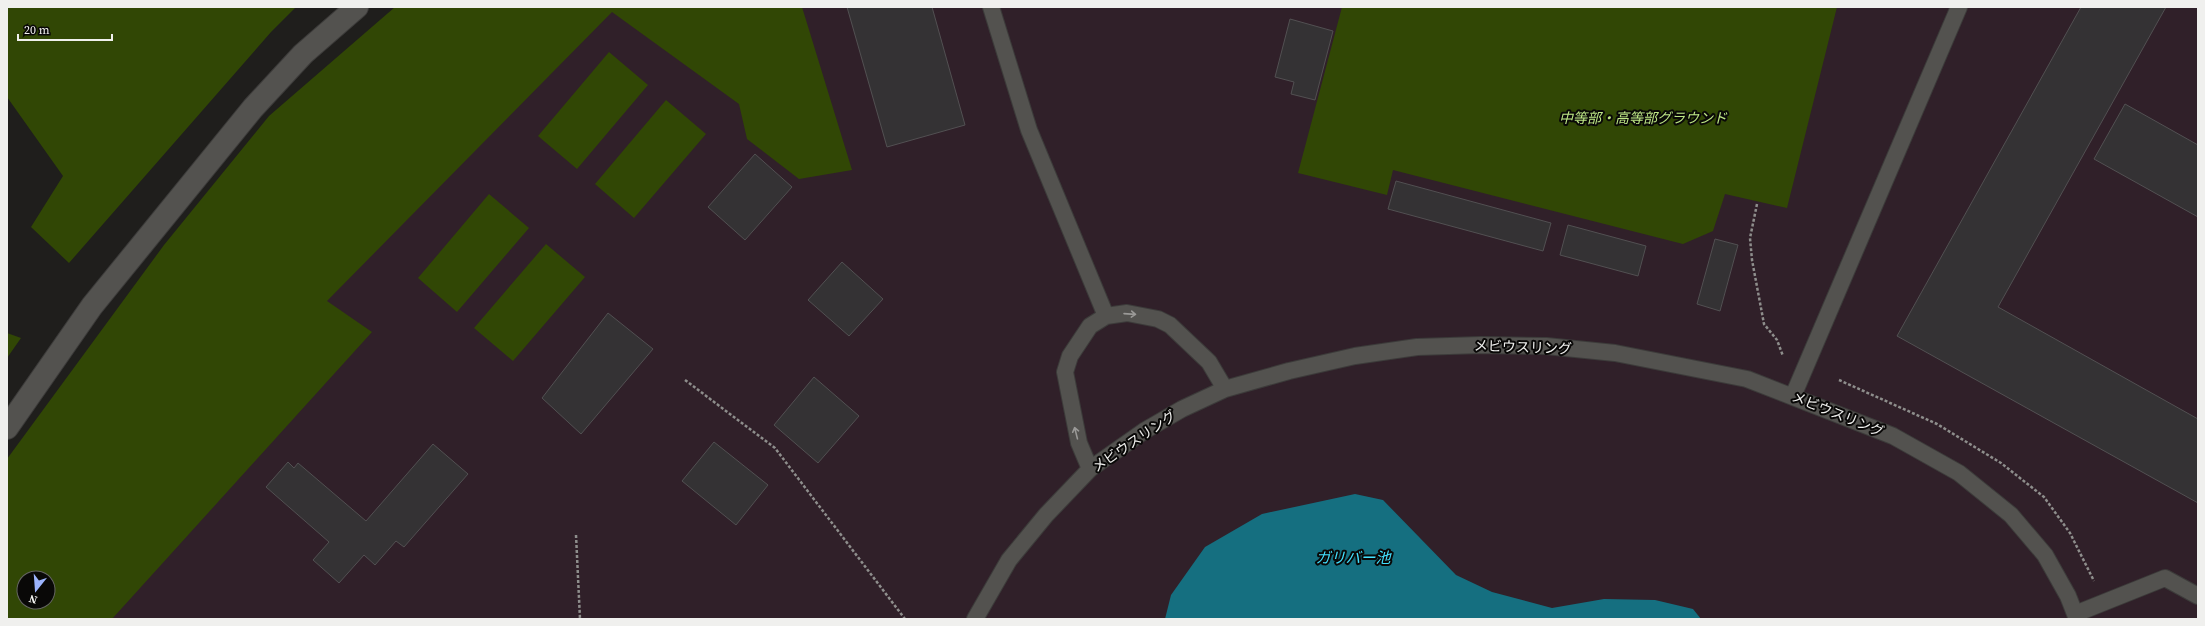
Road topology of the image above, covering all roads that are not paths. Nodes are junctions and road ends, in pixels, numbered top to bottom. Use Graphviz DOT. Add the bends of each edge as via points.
graph roads {
  1 [pos="357,7"];
  2 [pos="991,7"];
  3 [pos="1959,7"];
  4 [pos="1106,316"];
  5 [pos="1225,389"];
  6 [pos="1793,396"];
  7 [pos="7,428"];
  8 [pos="1090,469"];
  9 [pos="2198,596"];
  10 [pos="2076,616"];
  11 [pos="975,619"];
  1 -- 7 [label="street" via="303,54 253,108 92,306"];
  2 -- 4 [label="lane" via="1029,130"];
  3 -- 6 [label="lane"];
  4 -- 5 [label="lane, one-way" via="1127,313 1170,324 1209,362"];
  8 -- 4 [label="lane, one-way" via="1079,443 1065,372 1070,356 1090,326"];
  5 -- 6 [label="lane, メビウスリング" via="1348,358 1417,347 1546,346 1615,353 1747,379"];
  5 -- 8 [label="lane, メビウスリング" via="1144,430"];
  6 -- 10 [label="lane, メビウスリング" via="1893,436 1959,473 2011,515 2045,555"];
  8 -- 11 [label="lane, メビウスリング" via="1046,515 1009,560"];
  9 -- 10 [label="lane" via="2165,578"];
}
